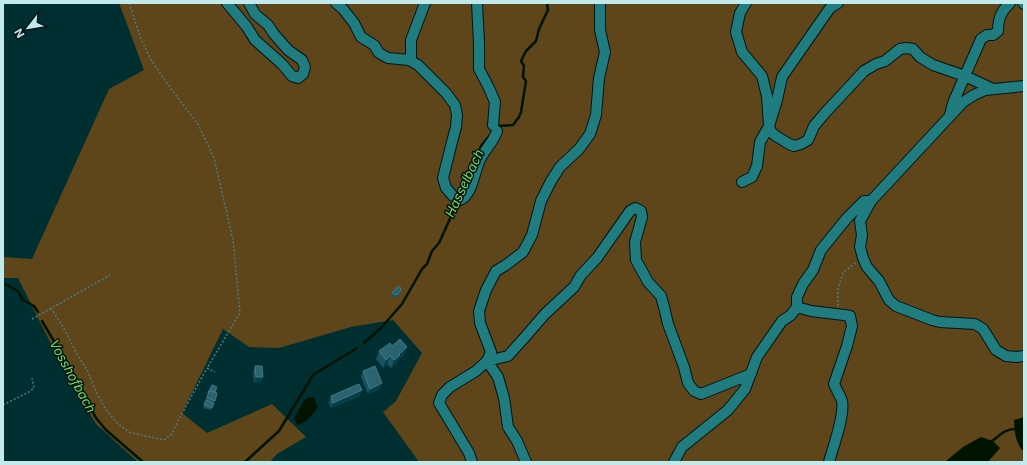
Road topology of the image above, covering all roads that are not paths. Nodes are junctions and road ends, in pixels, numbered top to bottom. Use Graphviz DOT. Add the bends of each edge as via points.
graph roads {
  1 [pos="227,3"];
  2 [pos="249,3"];
  3 [pos="336,3"];
  4 [pos="425,3"];
  5 [pos="477,3"];
  6 [pos="600,3"];
  7 [pos="746,3"];
  8 [pos="838,3"];
  9 [pos="1010,3"];
  10 [pos="409,60"];
  11 [pos="965,76"];
  12 [pos="1024,86"];
  13 [pos="993,89"];
  14 [pos="950,115"];
  15 [pos="768,126"];
  16 [pos="742,182"];
  17 [pos="871,201"];
  18 [pos="797,307"];
  19 [pos="1024,356"];
  20 [pos="487,361"];
  21 [pos="751,374"];
  22 [pos="472,462"];
  23 [pos="526,462"];
  24 [pos="674,462"];
  25 [pos="829,462"];
  1 -- 2 [label="lane" via="255,40 292,76 298,78 305,68 302,60 288,50"];
  3 -- 10 [label="lane" via="354,23 361,37 379,53 388,58"];
  4 -- 10 [label="lane" via="411,40"];
  5 -- 10 [label="lane" via="479,69 495,102 496,137 481,157 464,199 456,198 446,188 443,178 456,127 455,105 418,65"];
  6 -- 20 [label="lane" via="600,30 605,52 599,78 596,115 590,134 560,167 551,181 541,200 532,235 523,252 496,271 486,290 479,312 480,323 491,352"];
  7 -- 15 [label="lane" via="740,13 736,32 742,52 762,76 767,96"];
  8 -- 15 [label="lane" via="830,8 782,77"];
  9 -- 11 [label="lane" via="1001,14 998,31 981,39"];
  11 -- 13 [label="lane"];
  11 -- 14 [label="lane"];
  11 -- 15 [label="lane" via="933,65 913,50 900,49 885,61 864,71 814,126 808,140 794,146 776,136"];
  12 -- 13 [label="lane"];
  13 -- 14 [label="lane" via="985,90 962,102"];
  14 -- 17 [label="lane"];
  15 -- 16 [label="lane" via="760,142 757,166 752,177"];
  17 -- 18 [label="lane" via="864,202 847,218 820,250 813,270 797,297"];
  17 -- 19 [label="lane" via="860,220 860,247 863,258 889,300 896,306 932,320 975,324 983,329 996,350 1006,356"];
  18 -- 21 [label="lane" via="782,321 757,357"];
  18 -- 25 [label="lane" via="850,316 852,326 834,384 842,401 842,412"];
  20 -- 21 [label="lane" via="508,356 545,314 574,287 630,211 636,208 641,211 642,217 635,242 636,260 648,282 661,296 688,383 694,392 701,394"];
  20 -- 22 [label="lane" via="450,387 442,395 439,403 470,453"];
  20 -- 23 [label="lane" via="498,377 508,427"];
  21 -- 24 [label="lane" via="745,389 728,410 682,447"];
}
